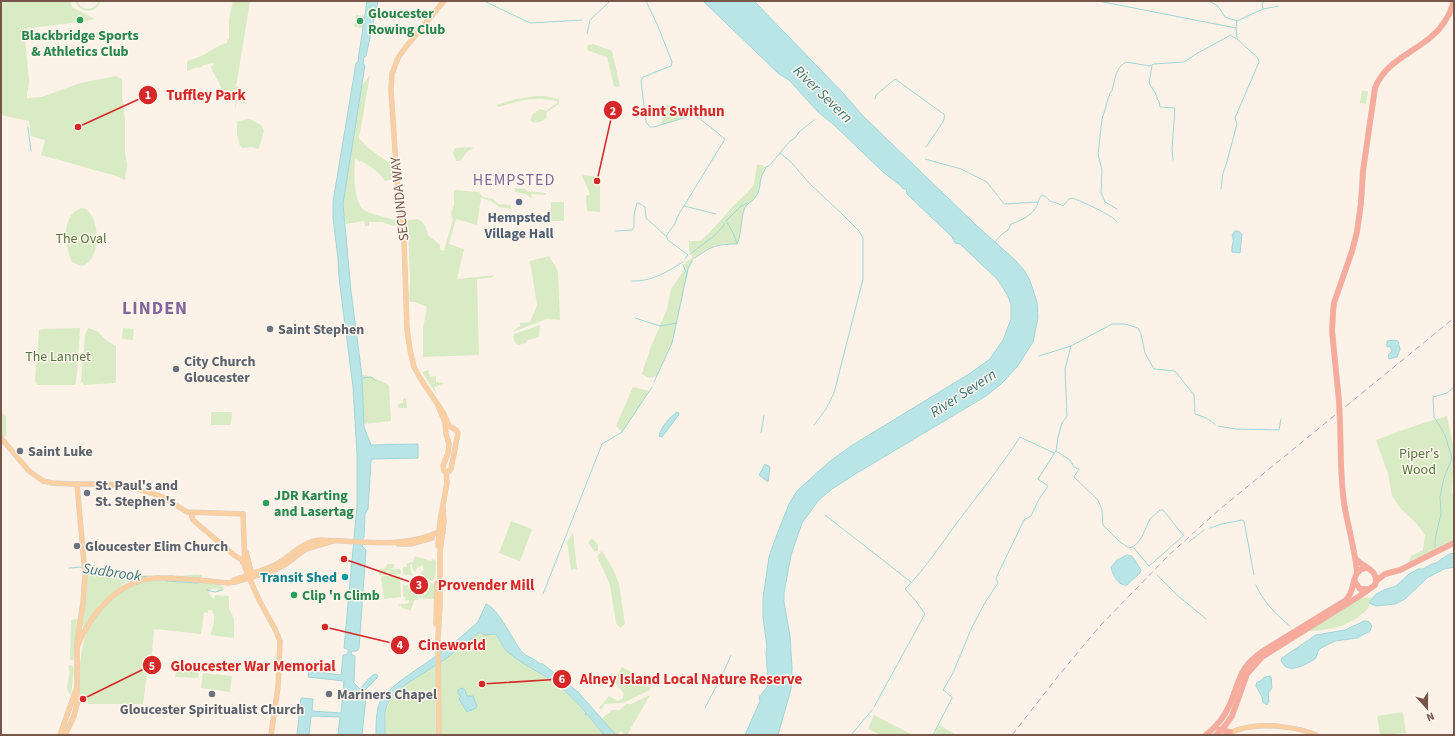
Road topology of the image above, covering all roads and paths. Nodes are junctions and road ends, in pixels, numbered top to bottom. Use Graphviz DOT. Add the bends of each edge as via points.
graph roads {
  1 [pos="444,1"];
  2 [pos="1454,1"];
  3 [pos="438,406"];
  4 [pos="452,428"];
  5 [pos="446,432"];
  6 [pos="1,438"];
  7 [pos="451,469"];
  8 [pos="445,471"];
  9 [pos="447,483"];
  10 [pos="77,484"];
  11 [pos="443,508"];
  12 [pos="191,513"];
  13 [pos="440,533"];
  14 [pos="427,540"];
  15 [pos="389,542"];
  16 [pos="1454,543"];
  17 [pos="438,547"];
  18 [pos="232,553"];
  19 [pos="246,554"];
  20 [pos="295,554"];
  21 [pos="1356,559"];
  22 [pos="245,567"];
  23 [pos="1366,568"];
  24 [pos="262,570"];
  25 [pos="1373,571"];
  26 [pos="1357,572"];
  27 [pos="1385,574"];
  28 [pos="250,576"];
  29 [pos="239,578"];
  30 [pos="1376,581"];
  31 [pos="1355,582"];
  32 [pos="225,583"];
  33 [pos="1369,589"];
  34 [pos="80,628"];
  35 [pos="438,637"];
  36 [pos="82,640"];
  37 [pos="77,647"];
  38 [pos="78,656"];
  39 [pos="76,690"];
  40 [pos="67,716"];
  41 [pos="74,717"];
  42 [pos="1226,732"];
  43 [pos="60,735"];
  44 [pos="66,735"];
  45 [pos="271,735"];
  46 [pos="439,735"];
  47 [pos="1206,735"];
  48 [pos="1216,735"];
  49 [pos="1316,735"];
  1 -- 3 [label="main road, SECUNDA WAY" via="398,58 392,74 391,90 404,247 408,342 416,370"];
  2 -- 21 [label="highway, bridge" via="1448,17 1438,30 1390,65 1380,76 1375,88 1362,171 1358,225 1333,312 1332,331 1345,507"];
  3 -- 4 [label="main road, SECUNDA WAY"];
  3 -- 5 [label="main road, SECUNDA WAY"];
  4 -- 5 [label="main road"];
  4 -- 7 [label="main road, SECUNDA WAY" via="458,435"];
  5 -- 8 [label="main road, SECUNDA WAY" via="449,448 443,466"];
  6 -- 10 [label="main road" via="34,476 48,482"];
  7 -- 8 [label="main road"];
  7 -- 9 [label="main road"];
  8 -- 9 [label="main road, SECUNDA WAY"];
  9 -- 11 [label="main road"];
  10 -- 12 [label="main road" via="107,484 134,488 160,496 183,511"];
  10 -- 34 [label="main road" via="85,573"];
  11 -- 13 [label="main road"];
  11 -- 13 [label="main road" via="444,517"];
  12 -- 18 [label="main road" via="193,520"];
  12 -- 19 [label="main road" via="232,513 244,516"];
  13 -- 14 [label="main road"];
  13 -- 15 [label="main road"];
  13 -- 17 [label="main road"];
  13 -- 35 [label="main road"];
  14 -- 15 [label="main road" via="407,544"];
  14 -- 17 [label="main road" via="434,541"];
  15 -- 20 [label="main road" via="321,540 304,544"];
  16 -- 27 [label="highway" via="1400,570"];
  17 -- 35 [label="main road"];
  18 -- 19 [label="main road"];
  18 -- 22 [label="main road" via="242,560"];
  19 -- 22 [label="main road"];
  19 -- 24 [label="main road" via="252,568"];
  19 -- 28 [label="main road"];
  20 -- 24 [label="main road"];
  20 -- 28 [label="main road" via="277,569"];
  21 -- 23 [label="highway"];
  21 -- 26 [label="highway"];
  22 -- 28 [label="main road"];
  22 -- 29 [label="main road" via="244,574"];
  23 -- 25 [label="highway"];
  23 -- 26 [label="highway"];
  24 -- 28 [label="main road"];
  25 -- 27 [label="highway"];
  25 -- 30 [label="highway"];
  26 -- 31 [label="highway"];
  27 -- 30 [label="highway"];
  28 -- 29 [label="main road"];
  28 -- 32 [label="main road"];
  28 -- 45 [label="main road" via="280,642 278,687"];
  29 -- 32 [label="main road"];
  30 -- 33 [label="highway"];
  31 -- 33 [label="highway" via="1360,589"];
  31 -- 47 [label="highway" via="1346,600 1255,657 1239,678 1225,714 1218,725"];
  32 -- 36 [label="main road" via="167,578 140,581 123,588 106,601"];
  33 -- 42 [label="highway" via="1254,664 1246,677"];
  34 -- 36 [label="main road"];
  34 -- 37 [label="main road"];
  35 -- 46 [label="main road"];
  36 -- 37 [label="main road"];
  36 -- 38 [label="main road"];
  37 -- 38 [label="main road"];
  38 -- 39 [label="main road"];
  39 -- 40 [label="main road"];
  39 -- 41 [label="main road"];
  40 -- 41 [label="main road"];
  40 -- 43 [label="main road"];
  41 -- 44 [label="main road"];
  42 -- 47 [label="highway" via="1218,730"];
  42 -- 48 [label="highway"];
  42 -- 49 [label="main road" via="1251,726 1269,726"];
}
